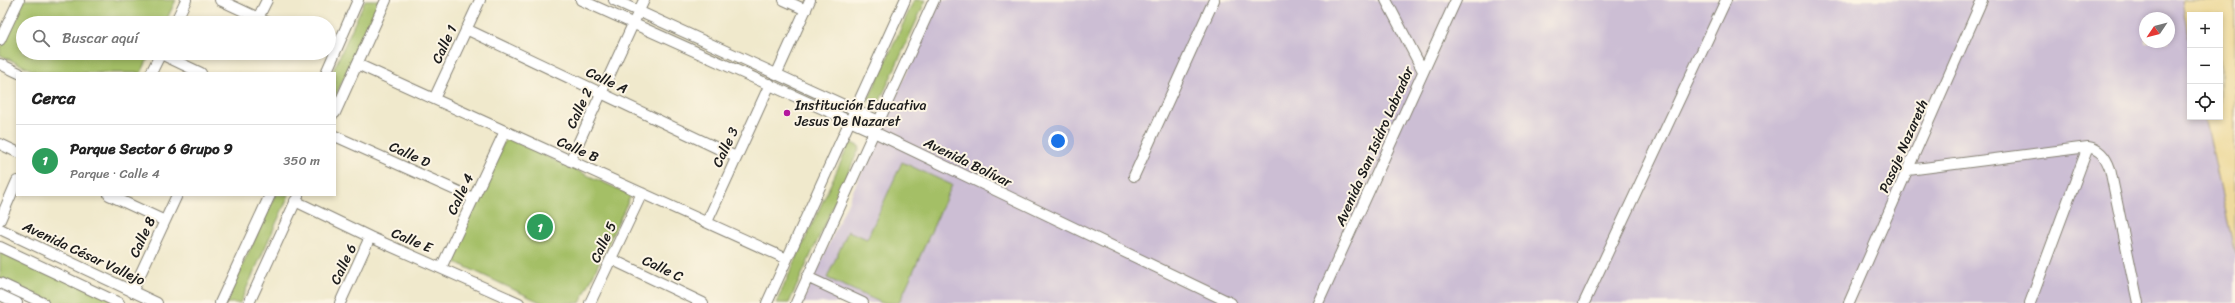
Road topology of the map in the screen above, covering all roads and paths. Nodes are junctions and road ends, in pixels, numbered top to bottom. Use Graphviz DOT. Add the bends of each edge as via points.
graph roads {
  1 [pos="19,0"];
  2 [pos="186,0"];
  3 [pos="220,0"];
  4 [pos="267,0"];
  5 [pos="358,0"];
  6 [pos="386,0"];
  7 [pos="480,0"];
  8 [pos="581,0"];
  9 [pos="614,0"];
  10 [pos="644,0"];
  11 [pos="784,0"];
  12 [pos="810,0"];
  13 [pos="905,0"];
  14 [pos="934,0"];
  15 [pos="1214,0"];
  16 [pos="1386,0"];
  17 [pos="1456,0"];
  18 [pos="1726,0"];
  19 [pos="1982,0"];
  20 [pos="806,10"];
  21 [pos="638,11"];
  22 [pos="178,16"];
  23 [pos="254,16"];
  24 [pos="259,16"];
  25 [pos="633,24"];
  26 [pos="466,29"];
  27 [pos="0,40"];
  28 [pos="336,45"];
  29 [pos="158,60"];
  30 [pos="175,60"];
  31 [pos="330,60"];
  32 [pos="0,64"];
  33 [pos="357,64"];
  34 [pos="1423,70"];
  35 [pos="17,72"];
  36 [pos="152,72"];
  37 [pos="199,72"];
  38 [pos="326,72"];
  39 [pos="776,73"];
  40 [pos="770,84"];
  41 [pos="601,93"];
  42 [pos="434,99"];
  43 [pos="855,110"];
  44 [pos="336,111"];
  45 [pos="850,121"];
  46 [pos="879,121"];
  47 [pos="505,131"];
  48 [pos="874,132"];
  49 [pos="336,136"];
  50 [pos="0,144"];
  51 [pos="2088,147"];
  52 [pos="16,152"];
  53 [pos="736,157"];
  54 [pos="570,160"];
  55 [pos="1908,170"];
  56 [pos="1134,176"];
  57 [pos="16,183"];
  58 [pos="642,193"];
  59 [pos="111,196"];
  60 [pos="177,196"];
  61 [pos="270,196"];
  62 [pos="297,198"];
  63 [pos="474,198"];
  64 [pos="0,220"];
  65 [pos="165,221"];
  66 [pos="707,222"];
  67 [pos="0,229"];
  68 [pos="370,237"];
  69 [pos="0,246"];
  70 [pos="611,259"];
  71 [pos="787,259"];
  72 [pos="441,268"];
  73 [pos="807,277"];
  74 [pos="0,283"];
  75 [pos="132,292"];
  76 [pos="0,295"];
  77 [pos="507,300"];
  78 [pos="17,303"];
  79 [pos="43,303"];
  80 [pos="119,303"];
  81 [pos="157,303"];
  82 [pos="220,303"];
  83 [pos="249,303"];
  84 [pos="340,303"];
  85 [pos="519,303"];
  86 [pos="590,303"];
  87 [pos="703,303"];
  88 [pos="767,303"];
  89 [pos="796,303"];
  90 [pos="863,303"];
  91 [pos="1231,303"];
  92 [pos="1318,303"];
  93 [pos="1584,303"];
  94 [pos="1849,303"];
  95 [pos="2030,303"];
  96 [pos="2138,303"];
  1 -- 27 [label="street"];
  2 -- 22 [label="street"];
  3 -- 23 [label="street"];
  4 -- 24 [label="street"];
  5 -- 28 [label="street"];
  6 -- 33 [label="street"];
  7 -- 26 [label="street, Calle 1"];
  8 -- 25 [label="street, Avenida Bolívar"];
  9 -- 21 [label="street"];
  10 -- 21 [label="street, Calle 2"];
  11 -- 20 [label="street"];
  12 -- 20 [label="street"];
  13 -- 43 [label="street"];
  14 -- 46 [label="street"];
  15 -- 56 [label="street"];
  16 -- 34 [label="street"];
  17 -- 34 [label="street, Avenida San Isidro Labrador"];
  18 -- 93 [label="street"];
  19 -- 55 [label="street, Pasaje Nazareth"];
  20 -- 39 [label="street"];
  21 -- 25 [label="street, Calle 2"];
  21 -- 39 [label="street"];
  25 -- 40 [label="street, Avenida Bolívar"];
  25 -- 41 [label="street, Calle 2"];
  26 -- 41 [label="street, Calle A"];
  26 -- 42 [label="street, Calle 1"];
  29 -- 36 [label="street"];
  30 -- 37 [label="street"];
  31 -- 38 [label="street"];
  32 -- 35 [label="street"];
  33 -- 42 [label="street, Calle B"];
  33 -- 44 [label="street"];
  34 -- 92 [label="street, Avenida San Isidro Labrador"];
  39 -- 43 [label="street"];
  40 -- 45 [label="street, Avenida Bolívar"];
  40 -- 53 [label="street, Calle 3"];
  41 -- 53 [label="street, Calle A"];
  41 -- 54 [label="street, Calle 2"];
  42 -- 47 [label="street, Calle B"];
  43 -- 45 [label="street"];
  43 -- 46 [label="street"];
  45 -- 48 [label="street, Avenida Bolívar"];
  45 -- 71 [label="street"];
  46 -- 48 [label="street"];
  47 -- 54 [label="street, Calle B"];
  47 -- 63 [label="street, Calle 4"];
  48 -- 73 [label="street"];
  48 -- 91 [label="street, Avenida Bolívar"];
  49 -- 63 [label="street, Calle D"];
  50 -- 52 [label="street"];
  51 -- 55 [label="street"];
  51 -- 95 [label="street"];
  51 -- 96 [label="street" via="2098,149 2107,160 2110,169"];
  53 -- 66 [label="street, Calle 3"];
  54 -- 58 [label="street, Calle B"];
  55 -- 94 [label="street, Pasaje Nazareth"];
  57 -- 64 [label="street"];
  58 -- 66 [label="street, Calle B"];
  58 -- 70 [label="street, Calle 5"];
  59 -- 65 [label="street"];
  60 -- 65 [label="street, Calle 8"];
  61 -- 82 [label="street"];
  62 -- 68 [label="street, Calle E"];
  62 -- 83 [label="street"];
  63 -- 72 [label="street, Calle 4"];
  65 -- 75 [label="street, Calle 8"];
  66 -- 71 [label="street, Calle B"];
  67 -- 75 [label="street, Avenida César Vallejo"];
  68 -- 72 [label="street, Calle E"];
  68 -- 84 [label="street, Calle 6"];
  69 -- 80 [label="street"];
  70 -- 86 [label="street, Calle 5"];
  70 -- 87 [label="street, Calle C"];
  71 -- 88 [label="street"];
  72 -- 77 [label="street, Calle E"];
  73 -- 89 [label="street"];
  73 -- 90 [label="street"];
  74 -- 79 [label="street"];
  75 -- 81 [label="street, Avenida César Vallejo"];
  76 -- 78 [label="street"];
  77 -- 85 [label="street, Calle E"];
}
